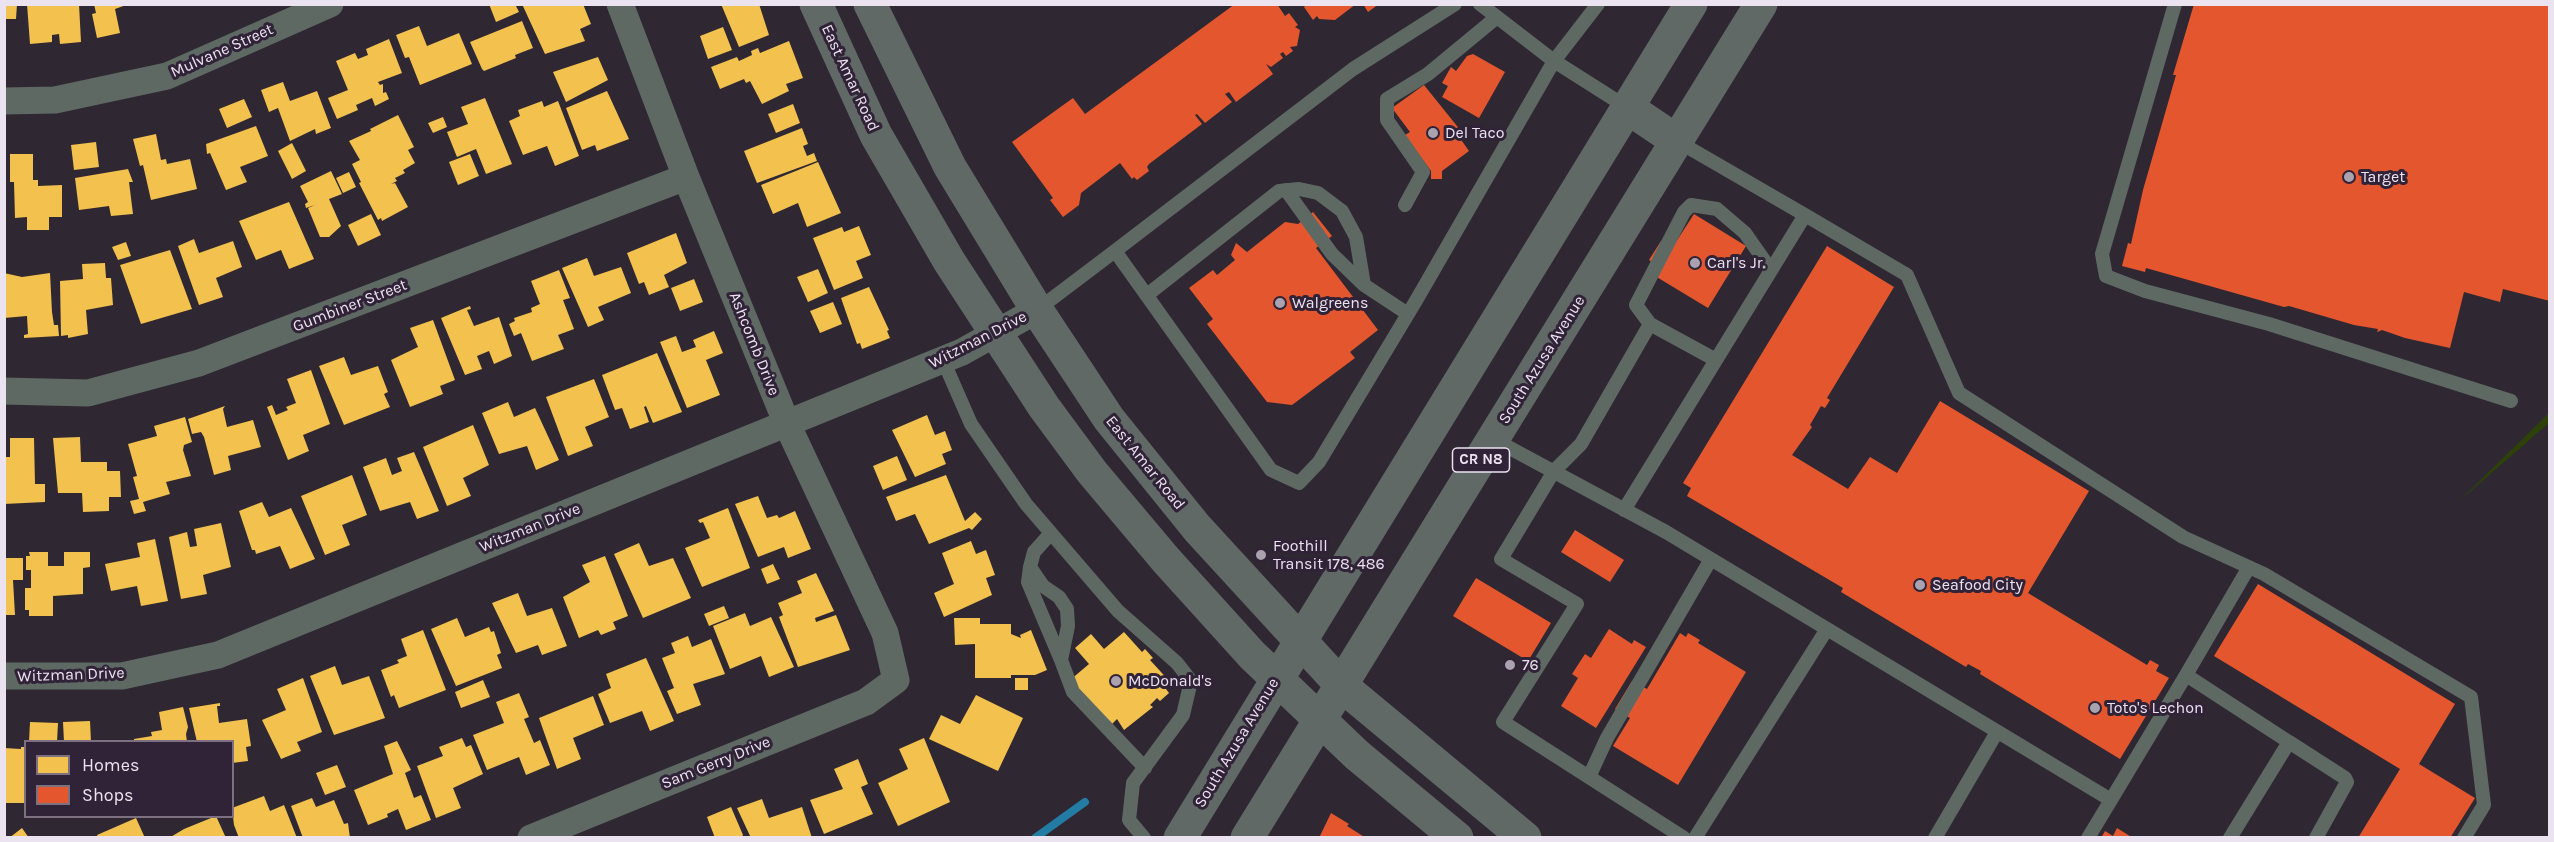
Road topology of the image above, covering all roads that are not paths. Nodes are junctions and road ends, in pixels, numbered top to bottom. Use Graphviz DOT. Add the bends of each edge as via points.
graph roads {
  1 [pos="620,4"];
  2 [pos="816,4"];
  3 [pos="870,4"];
  4 [pos="1455,4"];
  5 [pos="1480,4"];
  6 [pos="1598,4"];
  7 [pos="1691,4"];
  8 [pos="1761,4"];
  9 [pos="2175,4"];
  10 [pos="322,6"];
  11 [pos="1497,17"];
  12 [pos="1554,61"];
  13 [pos="4,101"];
  14 [pos="1628,108"];
  15 [pos="1677,141"];
  16 [pos="686,177"];
  17 [pos="1286,190"];
  18 [pos="1405,205"];
  19 [pos="1805,215"];
  20 [pos="1115,251"];
  21 [pos="1771,270"];
  22 [pos="1364,285"];
  23 [pos="1147,295"];
  24 [pos="1037,310"];
  25 [pos="1408,314"];
  26 [pos="1650,324"];
  27 [pos="995,333"];
  28 [pos="943,360"];
  29 [pos="1716,360"];
  30 [pos="4,391"];
  31 [pos="2511,401"];
  32 [pos="787,424"];
  33 [pos="1493,439"];
  34 [pos="1554,471"];
  35 [pos="1624,510"];
  36 [pos="1051,533"];
  37 [pos="1711,559"];
  38 [pos="1030,567"];
  39 [pos="2249,567"];
  40 [pos="1827,629"];
  41 [pos="1300,639"];
  42 [pos="1061,660"];
  43 [pos="2186,675"];
  44 [pos="4,676"];
  45 [pos="1276,678"];
  46 [pos="896,680"];
  47 [pos="1342,686"];
  48 [pos="1320,720"];
  49 [pos="1997,732"];
  50 [pos="2289,742"];
  51 [pos="1145,768"];
  52 [pos="1589,777"];
  53 [pos="2111,800"];
  54 [pos="531,837"];
  55 [pos="1144,837"];
  56 [pos="1180,837"];
  57 [pos="1247,837"];
  58 [pos="1457,837"];
  59 [pos="1525,837"];
  60 [pos="1684,837"];
  61 [pos="1695,837"];
  62 [pos="1935,837"];
  63 [pos="2088,837"];
  64 [pos="2229,837"];
  65 [pos="2316,837"];
  66 [pos="2464,837"];
  1 -- 16 [label="street, Ashcomb Drive"];
  2 -- 27 [label="main road, East Amar Road" via="876,135"];
  3 -- 24 [label="main road, East Amar Road" via="950,167"];
  4 -- 20 [label="lane" via="1353,69"];
  5 -- 11 [label="lane"];
  6 -- 12 [label="lane"];
  7 -- 14 [label="main road, South Azusa Avenue"];
  8 -- 15 [label="main road, South Azusa Avenue / CR N8"];
  9 -- 31 [label="lane" via="2102,254 2106,276"];
  10 -- 13 [label="street, Mulvane Street" via="167,76 55,100"];
  11 -- 12 [label="lane"];
  11 -- 18 [label="lane" via="1428,74 1387,99 1387,120 1422,172"];
  12 -- 14 [label="lane"];
  12 -- 25 [label="lane"];
  14 -- 15 [label="main road"];
  14 -- 41 [label="main road, South Azusa Avenue"];
  15 -- 19 [label="lane"];
  15 -- 33 [label="main road, South Azusa Avenue / CR N8"];
  16 -- 30 [label="street, Gumbiner Street" via="199,363 88,393"];
  16 -- 32 [label="street, Ashcomb Drive"];
  17 -- 22 [label="lane" via="1332,254"];
  17 -- 22 [label="lane" via="1318,193 1342,211 1356,237"];
  17 -- 23 [label="lane" via="1279,191"];
  19 -- 21 [label="lane"];
  19 -- 39 [label="lane" via="1907,275 1959,393 2183,537"];
  20 -- 23 [label="lane"];
  20 -- 24 [label="lane"];
  21 -- 26 [label="lane" via="1745,233 1717,209 1691,205 1636,305"];
  21 -- 29 [label="lane"];
  22 -- 25 [label="lane"];
  23 -- 25 [label="lane" via="1271,470 1299,483 1319,462"];
  24 -- 27 [label="street, Witzman Drive"];
  24 -- 41 [label="main road, East Amar Road" via="1108,419 1197,528"];
  26 -- 29 [label="lane"];
  26 -- 34 [label="lane" via="1581,444"];
  27 -- 28 [label="street, Witzman Drive"];
  27 -- 45 [label="main road, East Amar Road" via="1092,472 1212,612"];
  28 -- 32 [label="street, Witzman Drive"];
  28 -- 36 [label="lane" via="971,424"];
  29 -- 35 [label="lane"];
  32 -- 44 [label="street, Witzman Drive" via="218,655 122,676"];
  32 -- 46 [label="street, Ashcomb Drive" via="885,633"];
  33 -- 34 [label="lane"];
  33 -- 47 [label="main road, South Azusa Avenue / CR N8"];
  34 -- 35 [label="lane"];
  34 -- 52 [label="lane" via="1501,559 1577,604 1503,722"];
  35 -- 37 [label="lane"];
  36 -- 38 [label="lane" via="1034,552"];
  36 -- 51 [label="lane" via="1118,612 1177,663 1191,681 1183,715"];
  37 -- 40 [label="lane"];
  37 -- 52 [label="lane" via="1607,738"];
  38 -- 42 [label="lane" via="1028,582"];
  38 -- 42 [label="lane" via="1067,609"];
  39 -- 43 [label="lane"];
  39 -- 66 [label="lane" via="2471,697 2484,805"];
  40 -- 49 [label="lane"];
  40 -- 61 [label="lane"];
  41 -- 45 [label="main road, South Azusa Avenue"];
  41 -- 47 [label="main road, East Amar Road"];
  42 -- 51 [label="lane" via="1073,692"];
  43 -- 50 [label="lane"];
  43 -- 53 [label="lane"];
  45 -- 48 [label="main road, East Amar Road"];
  45 -- 56 [label="main road, South Azusa Avenue"];
  46 -- 54 [label="street, Sam Gerry Drive" via="866,702"];
  47 -- 48 [label="main road, South Azusa Avenue / CR N8"];
  47 -- 59 [label="main road, East Amar Road"];
  48 -- 57 [label="main road, South Azusa Avenue / CR N8"];
  48 -- 58 [label="main road, East Amar Road"];
  49 -- 53 [label="lane"];
  49 -- 62 [label="lane"];
  50 -- 64 [label="lane"];
  50 -- 65 [label="lane" via="2347,782"];
  51 -- 55 [label="lane" via="1133,783 1129,820"];
  52 -- 60 [label="lane"];
  53 -- 63 [label="lane"];
}
